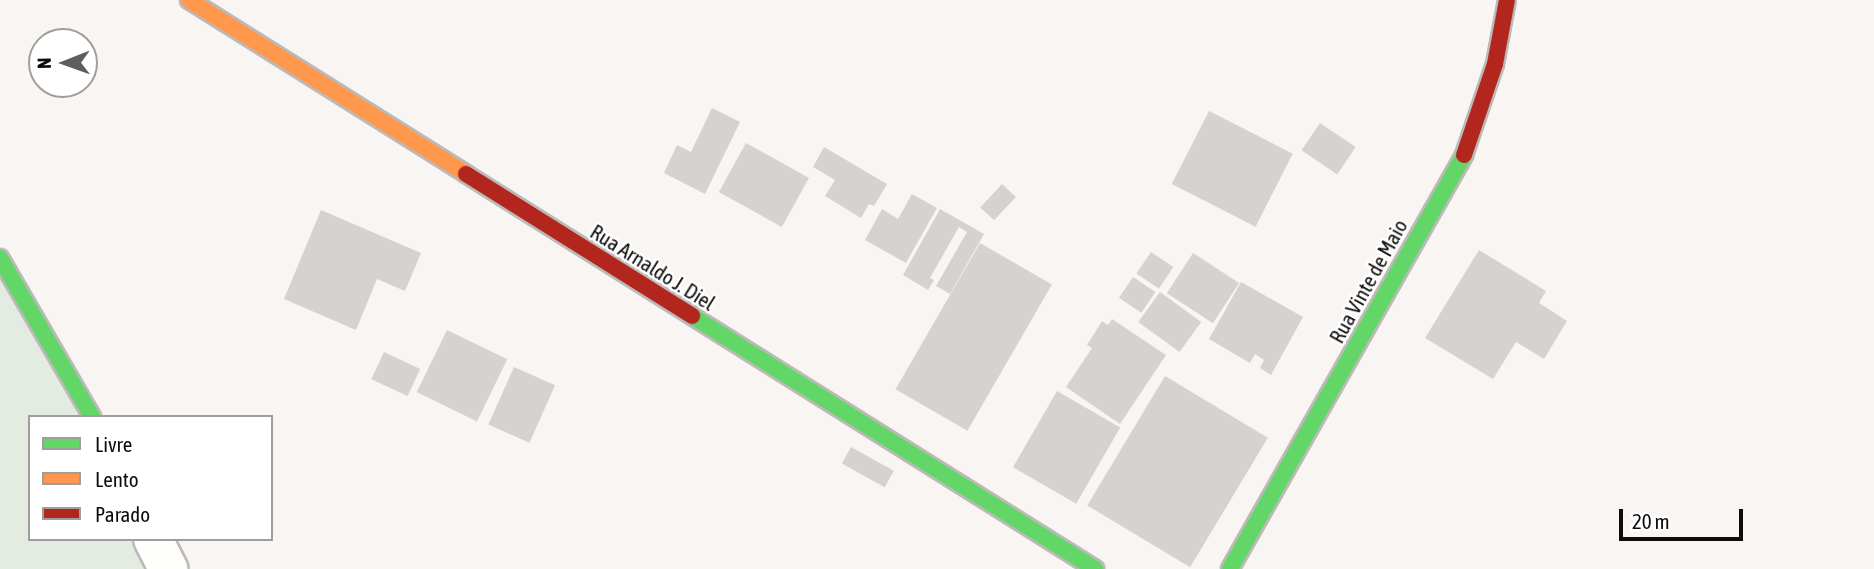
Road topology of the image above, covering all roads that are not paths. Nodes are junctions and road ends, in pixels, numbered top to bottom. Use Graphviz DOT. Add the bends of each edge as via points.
graph roads {
  1 [pos="189,0"];
  2 [pos="1507,0"];
  3 [pos="0,258"];
  4 [pos="91,415"];
  5 [pos="154,541"];
  6 [pos="168,569"];
  7 [pos="1095,569"];
  8 [pos="1230,569"];
  1 -- 7 [label="street, Rua Arnaldo J. Diel"];
  2 -- 8 [label="street, Rua Vinte de Maio" via="1495,64 1469,146"];
  3 -- 4 [label="street"];
  5 -- 6 [label="street"];
}
